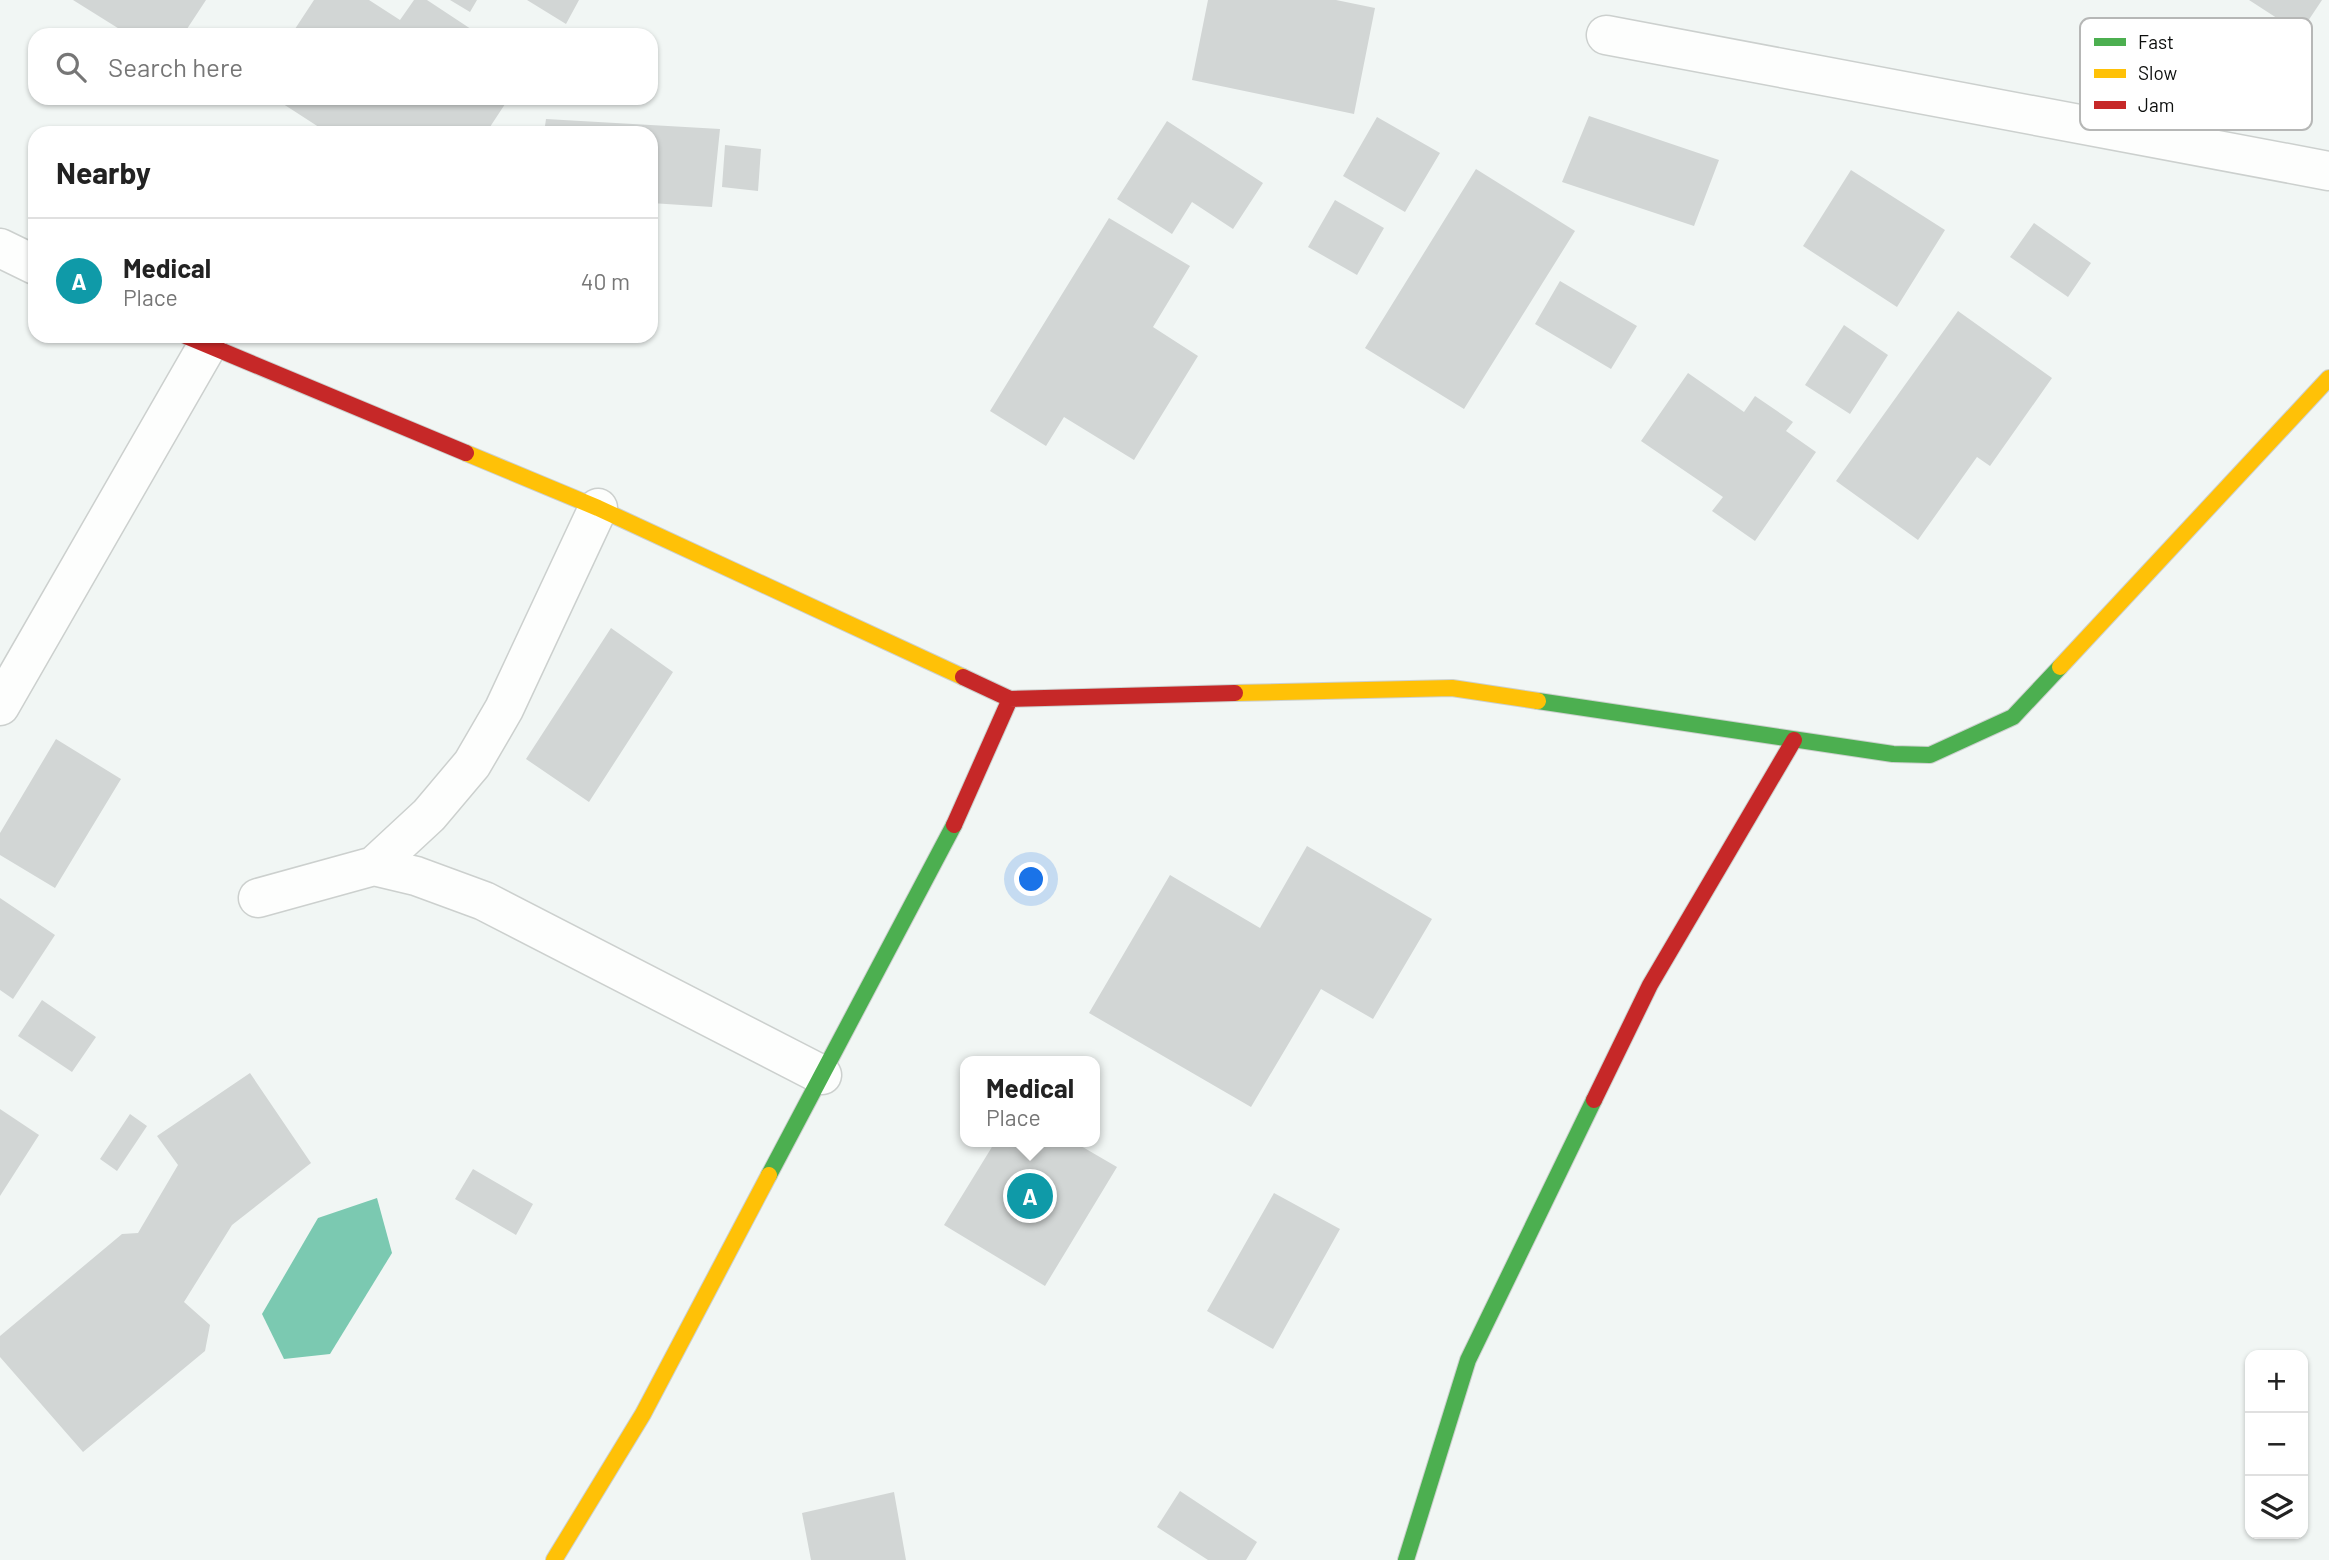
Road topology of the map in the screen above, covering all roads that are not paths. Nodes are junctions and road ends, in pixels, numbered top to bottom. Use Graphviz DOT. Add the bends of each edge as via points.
graph roads {
  1 [pos="1606,35"];
  2 [pos="2080,124"];
  3 [pos="2111,130"];
  4 [pos="2329,171"];
  5 [pos="0,248"];
  6 [pos="28,262"];
  7 [pos="195,343"];
  8 [pos="201,343"];
  9 [pos="2329,378"];
  10 [pos="598,508"];
  11 [pos="1010,699"];
  12 [pos="0,706"];
  13 [pos="1794,740"];
  14 [pos="374,866"];
  15 [pos="258,898"];
  16 [pos="822,1075"];
  17 [pos="554,1560"];
  18 [pos="1406,1560"];
  1 -- 2 [label="street"];
  3 -- 4 [label="street"];
  5 -- 6 [label="street"];
  7 -- 12 [label="street"];
  8 -- 10 [label="street"];
  9 -- 13 [label="street" via="2013,717 1930,755"];
  10 -- 11 [label="street"];
  10 -- 14 [label="street" via="504,709 472,764 429,815"];
  11 -- 13 [label="street" via="1452,688"];
  11 -- 16 [label="street" via="953,826"];
  13 -- 18 [label="street" via="1650,985 1468,1360"];
  14 -- 15 [label="street"];
  14 -- 16 [label="street" via="484,901"];
  16 -- 17 [label="street" via="643,1414"];
}
